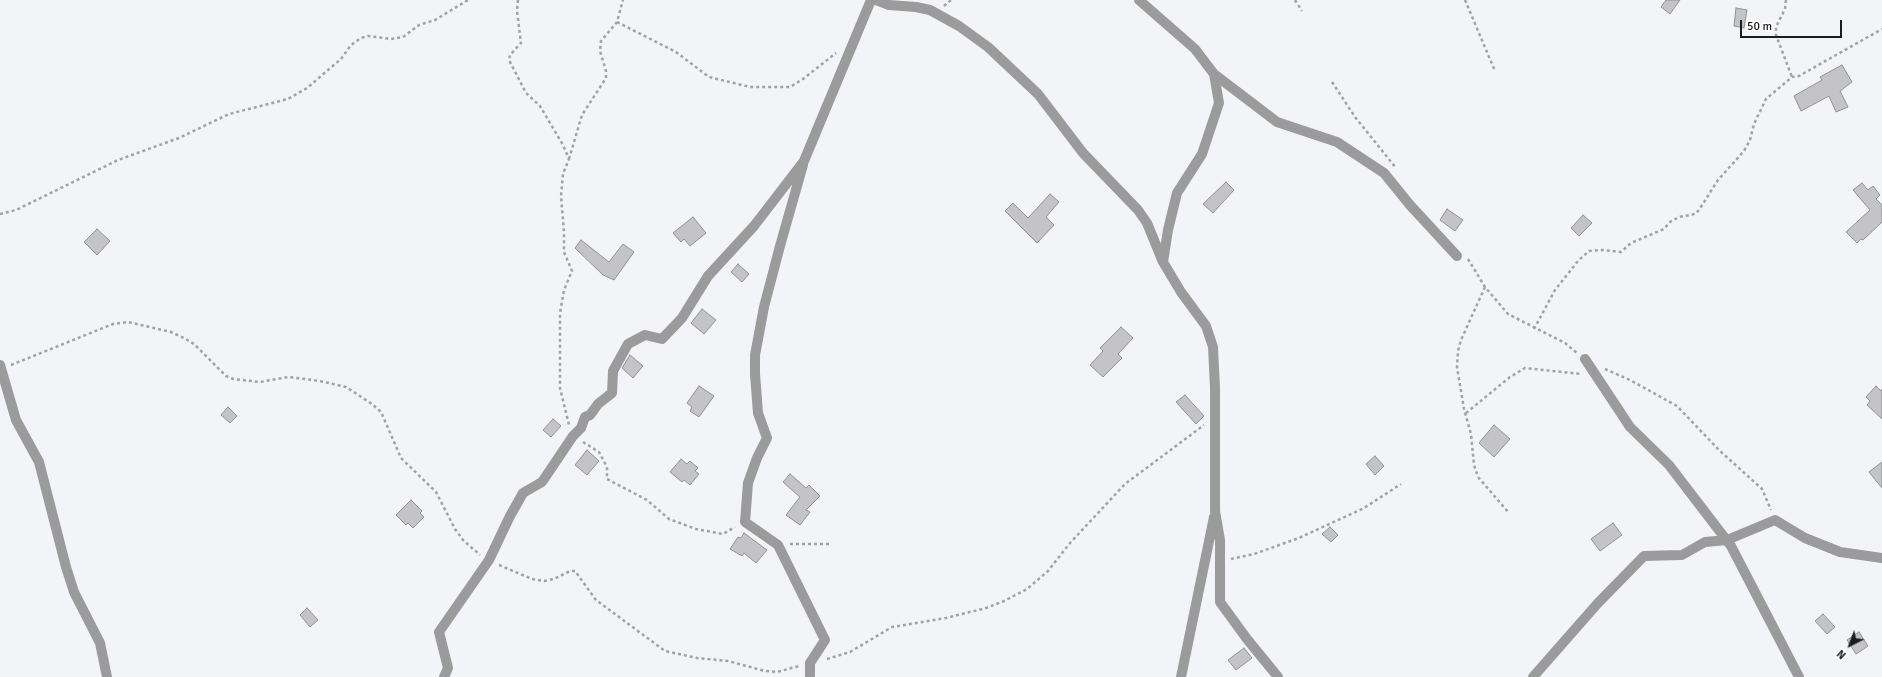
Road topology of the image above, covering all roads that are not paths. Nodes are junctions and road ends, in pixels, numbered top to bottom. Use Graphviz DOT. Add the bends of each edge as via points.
graph roads {
  1 [pos="871,0"];
  2 [pos="876,0"];
  3 [pos="1139,0"];
  4 [pos="1214,74"];
  5 [pos="804,161"];
  6 [pos="1457,256"];
  7 [pos="1163,262"];
  8 [pos="1585,359"];
  9 [pos="0,367"];
  10 [pos="1215,511"];
  11 [pos="1726,540"];
  12 [pos="1882,558"];
  13 [pos="107,677"];
  14 [pos="444,677"];
  15 [pos="810,677"];
  16 [pos="1180,677"];
  17 [pos="1278,677"];
  18 [pos="1533,677"];
  19 [pos="1799,677"];
  1 -- 5 [label="street"];
  2 -- 7 [label="street" via="889,5 930,10 944,17 988,47 1023,78 1047,104 1083,153 1138,210 1147,223"];
  3 -- 4 [label="street" via="1195,49"];
  4 -- 6 [label="street" via="1277,122 1337,142 1384,173"];
  4 -- 7 [label="street" via="1219,103 1202,154 1177,193"];
  5 -- 14 [label="street" via="754,226 708,276 682,318 662,338 645,335 628,344 613,371 612,393 585,417 581,428 542,482 523,493 489,560 439,632 448,668"];
  5 -- 15 [label="street" via="764,308 755,355 758,413 767,438 748,483 745,522 778,545 825,640 810,663"];
  7 -- 10 [label="street" via="1210,336 1213,347 1216,417"];
  8 -- 11 [label="street" via="1630,427 1669,465"];
  9 -- 13 [label="street" via="16,420 39,462 70,580 100,643"];
  10 -- 16 [label="street"];
  10 -- 17 [label="street" via="1220,540 1220,602"];
  11 -- 12 [label="street" via="1775,520 1805,538 1840,552"];
  11 -- 18 [label="street" via="1705,542 1682,555 1644,556 1598,603"];
  11 -- 19 [label="street"];
}
